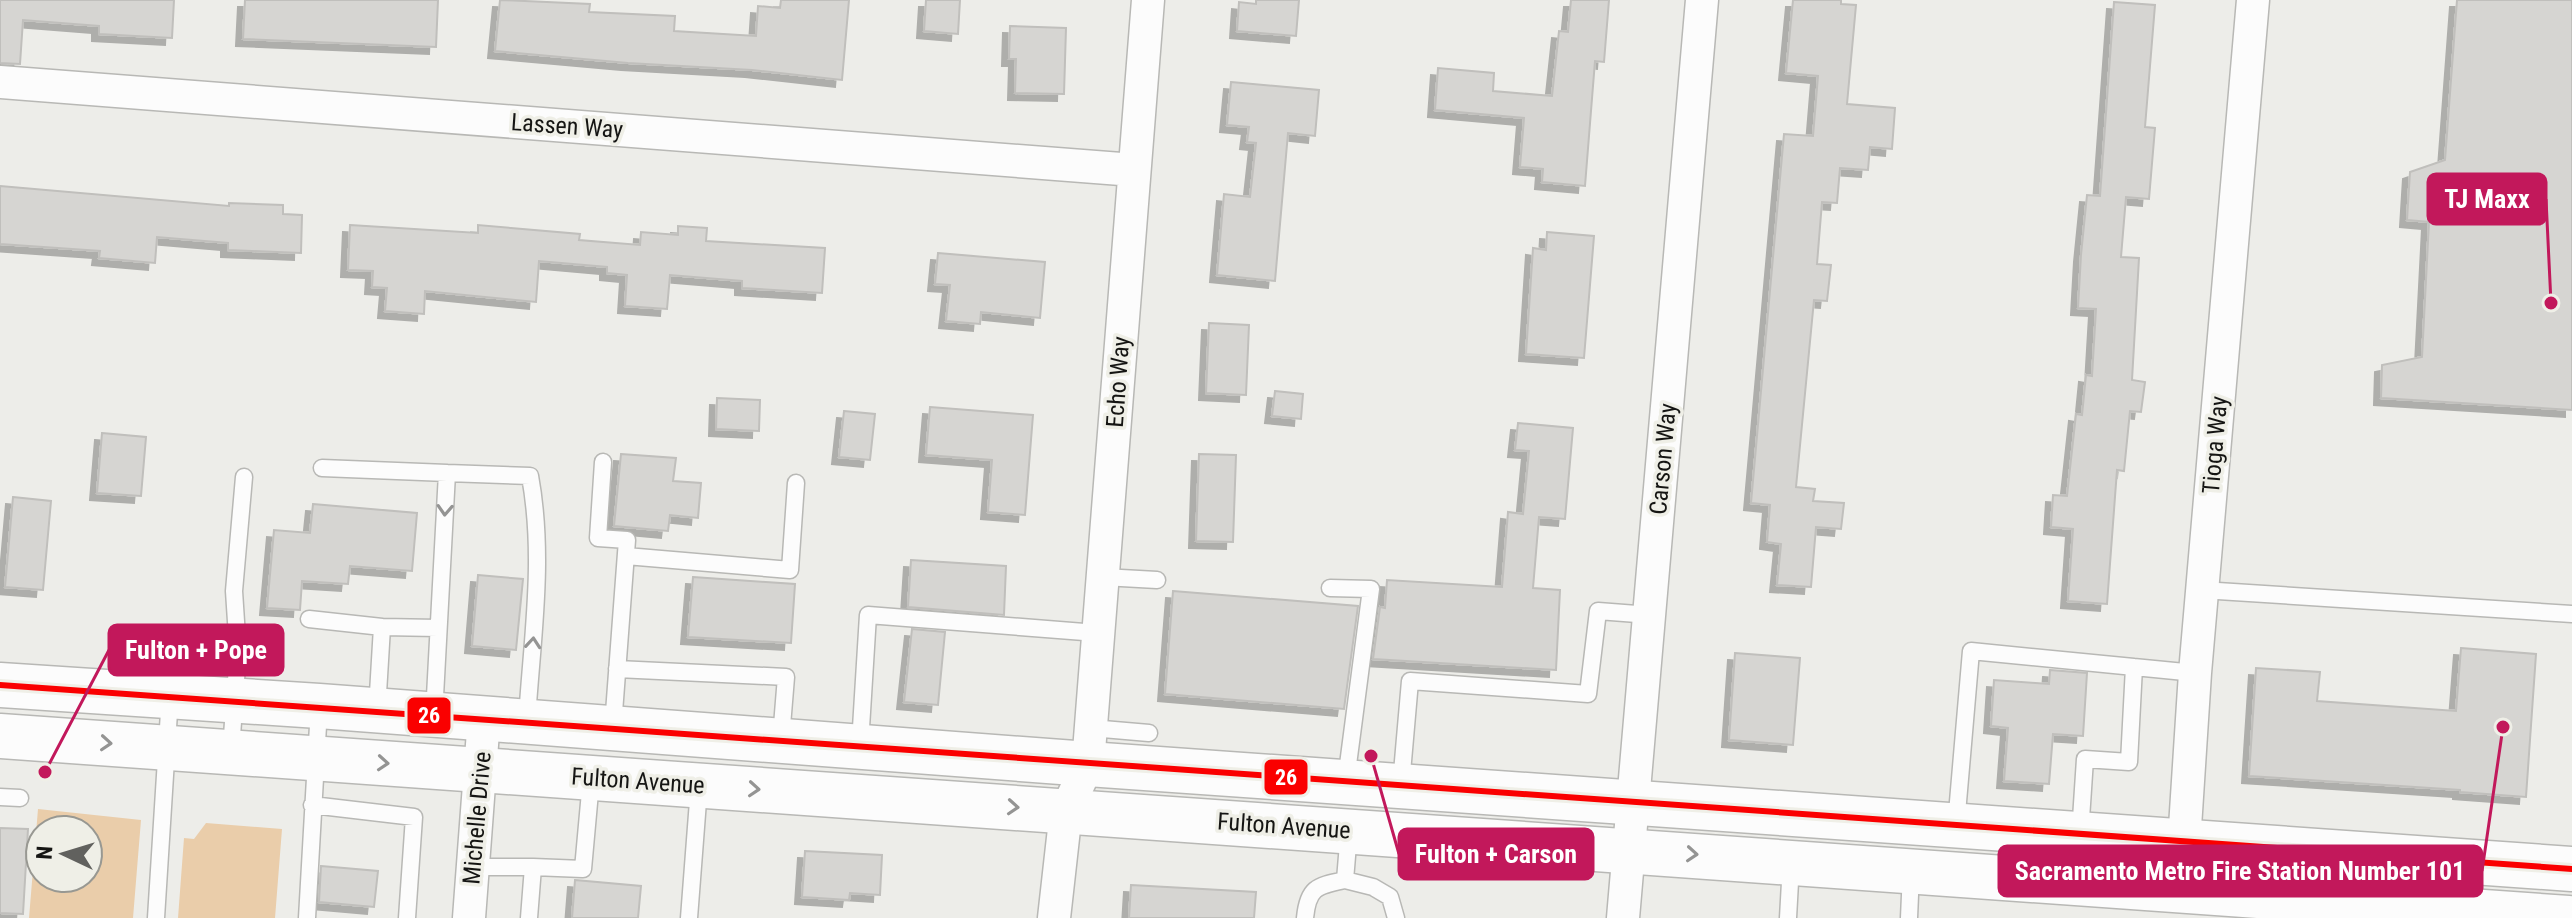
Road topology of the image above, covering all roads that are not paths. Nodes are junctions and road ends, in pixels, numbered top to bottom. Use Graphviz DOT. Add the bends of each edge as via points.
graph roads {
  1 [pos="1148,0"];
  2 [pos="1702,0"];
  3 [pos="2253,0"];
  4 [pos="0,82"];
  5 [pos="1134,170"];
  6 [pos="603,462"];
  7 [pos="322,468"];
  8 [pos="447,473"];
  9 [pos="244,477"];
  10 [pos="796,483"];
  11 [pos="626,556"];
  12 [pos="1103,577"];
  13 [pos="1157,580"];
  14 [pos="1330,588"];
  15 [pos="2202,590"];
  16 [pos="2572,614"];
  17 [pos="1650,615"];
  18 [pos="309,619"];
  19 [pos="382,627"];
  20 [pos="438,628"];
  21 [pos="1097,633"];
  22 [pos="2134,667"];
  23 [pos="617,669"];
  24 [pos="2195,673"];
  25 [pos="0,685"];
  26 [pos="170,696"];
  27 [pos="235,701"];
  28 [pos="319,706"];
  29 [pos="377,711"];
  30 [pos="434,716"];
  31 [pos="505,720"];
  32 [pos="613,727"];
  33 [pos="1149,733"];
  34 [pos="0,736"];
  35 [pos="781,740"];
  36 [pos="860,745"];
  37 [pos="1090,746"];
  38 [pos="165,747"];
  39 [pos="231,752"];
  40 [pos="314,758"];
  41 [pos="482,769"];
  42 [pos="592,777"];
  43 [pos="1346,782"];
  44 [pos="699,785"];
  45 [pos="1401,786"];
  46 [pos="0,797"];
  47 [pos="20,798"];
  48 [pos="1633,803"];
  49 [pos="312,805"];
  50 [pos="1066,811"];
  51 [pos="1956,826"];
  52 [pos="1349,830"];
  53 [pos="2080,835"];
  54 [pos="2185,843"];
  55 [pos="1628,849"];
  56 [pos="2333,852"];
  57 [pos="1791,861"];
  58 [pos="473,867"];
  59 [pos="533,867"];
  60 [pos="2572,869"];
  61 [pos="1911,870"];
  62 [pos="1345,880"];
  63 [pos="2181,889"];
  64 [pos="2329,909"];
  65 [pos="2501,916"];
  66 [pos="156,918"];
  67 [pos="307,918"];
  68 [pos="407,918"];
  69 [pos="469,918"];
  70 [pos="529,918"];
  71 [pos="689,918"];
  72 [pos="1054,918"];
  73 [pos="1305,918"];
  74 [pos="1396,918"];
  75 [pos="1623,918"];
  76 [pos="1788,918"];
  77 [pos="1909,918"];
  78 [pos="2568,918"];
  1 -- 5 [label="street, Echo Way"];
  2 -- 17 [label="street, Carson Way"];
  3 -- 15 [label="street, Tioga Way"];
  4 -- 5 [label="street, Lassen Way"];
  5 -- 12 [label="street, Echo Way"];
  6 -- 11 [label="lane" via="598,538 627,540"];
  7 -- 8 [label="lane"];
  8 -- 20 [label="lane, one-way"];
  31 -- 8 [label="lane, one-way" via="538,558 530,476"];
  9 -- 27 [label="lane" via="234,591"];
  10 -- 11 [label="lane" via="790,570"];
  11 -- 23 [label="lane"];
  12 -- 13 [label="lane"];
  12 -- 21 [label="street, Echo Way"];
  14 -- 43 [label="lane" via="1371,589"];
  15 -- 16 [label="lane"];
  15 -- 24 [label="street, Tioga Way"];
  17 -- 45 [label="lane" via="1598,611 1588,694 1410,681"];
  17 -- 48 [label="street, Carson Way"];
  18 -- 19 [label="lane"];
  19 -- 20 [label="lane"];
  19 -- 29 [label="lane"];
  20 -- 30 [label="lane"];
  21 -- 36 [label="lane" via="868,615"];
  21 -- 37 [label="street, Echo Way"];
  22 -- 24 [label="lane"];
  22 -- 51 [label="lane" via="1971,651"];
  22 -- 53 [label="lane" via="2129,762 2085,759"];
  23 -- 32 [label="lane"];
  23 -- 35 [label="lane" via="786,677"];
  24 -- 54 [label="street, Tioga Way"];
  25 -- 26 [label="main road, Fulton Avenue"];
  26 -- 27 [label="main road, Fulton Avenue"];
  26 -- 38 [label="lane"];
  27 -- 28 [label="main road, Fulton Avenue"];
  27 -- 39 [label="lane"];
  28 -- 29 [label="main road, Fulton Avenue"];
  28 -- 40 [label="lane"];
  29 -- 30 [label="main road, Fulton Avenue"];
  30 -- 31 [label="main road, Fulton Avenue"];
  31 -- 32 [label="main road, Fulton Avenue"];
  31 -- 41 [label="street, Michelle Drive"];
  32 -- 35 [label="main road, Fulton Avenue"];
  33 -- 37 [label="lane"];
  34 -- 38 [label="main road, Fulton Avenue, one-way"];
  35 -- 36 [label="main road, Fulton Avenue"];
  36 -- 37 [label="main road, Fulton Avenue"];
  37 -- 43 [label="main road, Fulton Avenue"];
  37 -- 50 [label="street"];
  38 -- 39 [label="main road, Fulton Avenue"];
  38 -- 66 [label="lane"];
  39 -- 40 [label="main road, Fulton Avenue"];
  40 -- 41 [label="main road, Fulton Avenue, one-way"];
  40 -- 49 [label="lane"];
  41 -- 42 [label="main road, Fulton Avenue"];
  41 -- 58 [label="street, Michelle Drive"];
  42 -- 44 [label="main road, Fulton Avenue"];
  42 -- 59 [label="lane" via="583,869"];
  43 -- 45 [label="main road, Fulton Avenue"];
  44 -- 50 [label="main road, Fulton Avenue, one-way"];
  44 -- 71 [label="lane"];
  45 -- 48 [label="main road, Fulton Avenue"];
  46 -- 47 [label="lane"];
  48 -- 51 [label="main road, Fulton Avenue"];
  48 -- 55 [label="street, Carson Way"];
  49 -- 67 [label="lane"];
  49 -- 68 [label="lane" via="414,817"];
  50 -- 52 [label="main road, Fulton Avenue"];
  50 -- 72 [label="street"];
  51 -- 53 [label="main road, Fulton Avenue"];
  52 -- 55 [label="main road, Fulton Avenue"];
  52 -- 62 [label="lane"];
  53 -- 54 [label="main road, Fulton Avenue"];
  54 -- 56 [label="main road, Fulton Avenue"];
  54 -- 63 [label="street, Tioga Way"];
  55 -- 57 [label="main road, Fulton Avenue, one-way"];
  55 -- 75 [label="street, Carson Way"];
  56 -- 60 [label="main road, Fulton Avenue"];
  56 -- 64 [label="street"];
  57 -- 61 [label="main road, Fulton Avenue"];
  57 -- 76 [label="lane"];
  58 -- 59 [label="lane"];
  58 -- 69 [label="street, Michelle Drive"];
  59 -- 70 [label="lane"];
  61 -- 63 [label="main road, Fulton Avenue"];
  61 -- 77 [label="lane"];
  62 -- 73 [label="lane" via="1318,886 1307,899"];
  62 -- 74 [label="lane" via="1390,897"];
  63 -- 64 [label="main road, Fulton Avenue"];
  64 -- 65 [label="main road, Fulton Avenue"];
  65 -- 78 [label="main road, Fulton Avenue"];
}
